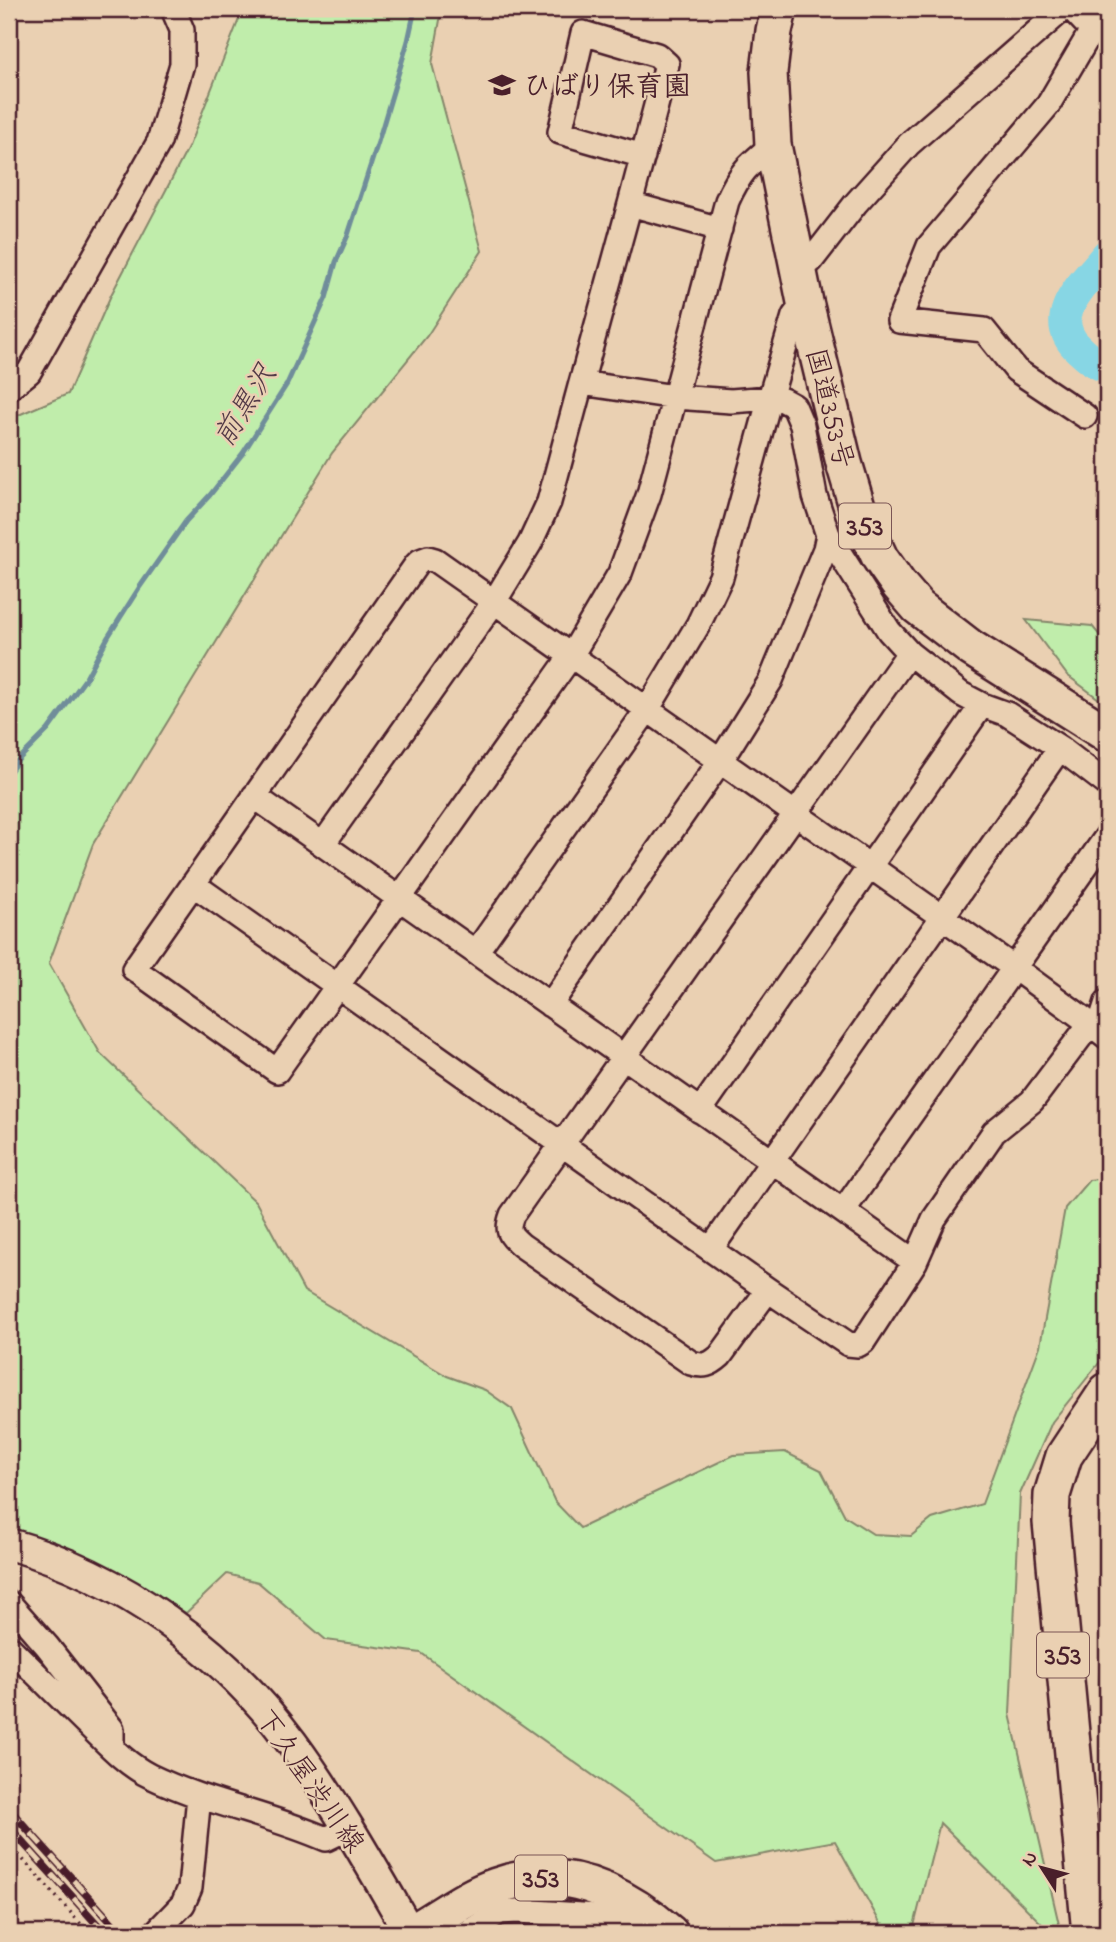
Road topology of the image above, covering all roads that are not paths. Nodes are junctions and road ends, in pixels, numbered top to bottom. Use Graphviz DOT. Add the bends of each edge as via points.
graph roads {
  1 [pos="173,9"];
  2 [pos="779,9"];
  3 [pos="1063,9"];
  4 [pos="1072,9"];
  5 [pos="773,145"];
  6 [pos="643,156"];
  7 [pos="630,204"];
  8 [pos="719,229"];
  9 [pos="802,285"];
  10 [pos="581,383"];
  11 [pos="9,388"];
  12 [pos="675,397"];
  13 [pos="770,398"];
  14 [pos="1085,416"];
  15 [pos="828,535"];
  16 [pos="494,601"];
  17 [pos="909,653"];
  18 [pos="571,656"];
  19 [pos="982,705"];
  20 [pos="647,710"];
  21 [pos="1107,734"];
  22 [pos="1060,748"];
  23 [pos="721,760"];
  24 [pos="1107,784"];
  25 [pos="254,796"];
  26 [pos="795,813"];
  27 [pos="1107,836"];
  28 [pos="323,844"];
  29 [pos="869,865"];
  30 [pos="193,884"];
  31 [pos="400,898"];
  32 [pos="942,917"];
  33 [pos="476,952"];
  34 [pos="1013,967"];
  35 [pos="338,987"];
  36 [pos="1107,1002"];
  37 [pos="550,1005"];
  38 [pos="1107,1037"];
  39 [pos="624,1057"];
  40 [pos="700,1111"];
  41 [pos="561,1143"];
  42 [pos="773,1162"];
  43 [pos="843,1211"];
  44 [pos="710,1249"];
  45 [pos="915,1262"];
  46 [pos="768,1290"];
  47 [pos="1107,1391"];
  48 [pos="9,1544"];
  49 [pos="9,1603"];
  50 [pos="9,1647"];
  51 [pos="112,1748"];
  52 [pos="199,1796"];
  53 [pos="349,1828"];
  54 [pos="158,1931"];
  55 [pos="410,1933"];
  56 [pos="467,1933"];
  57 [pos="636,1933"];
  58 [pos="670,1933"];
  59 [pos="1090,1933"];
  1 -- 11 [label="street" via="182,30 182,64 159,142 29,372"];
  2 -- 5 [label="highway, 国道353号 / 353" via="769,72"];
  3 -- 9 [label="street" via="909,144 811,261"];
  4 -- 14 [label="street" via="1092,30 1048,105 929,246 899,321 984,330 1016,370"];
  5 -- 8 [label="street" via="738,177"];
  5 -- 9 [label="highway, 国道353号 / 353"];
  6 -- 6 [label="street" via="667,64 657,55 583,33 559,132"];
  6 -- 7 [label="street"];
  7 -- 8 [label="street"];
  7 -- 10 [label="street"];
  8 -- 12 [label="street"];
  9 -- 13 [label="street"];
  9 -- 21 [label="highway, 国道353号 / 353" via="859,513 892,576 918,607 971,648"];
  10 -- 12 [label="street"];
  10 -- 16 [label="street" via="549,502"];
  12 -- 13 [label="street"];
  12 -- 18 [label="street" via="649,494 620,573"];
  13 -- 15 [label="street" via="794,406"];
  13 -- 20 [label="street" via="721,576 698,625"];
  15 -- 17 [label="street" via="889,631"];
  15 -- 23 [label="street" via="771,680"];
  16 -- 18 [label="street"];
  16 -- 25 [label="street" via="435,560 420,561"];
  16 -- 28 [label="street"];
  17 -- 19 [label="street"];
  17 -- 26 [label="street"];
  18 -- 20 [label="street"];
  18 -- 31 [label="street"];
  19 -- 22 [label="street" via="1007,714"];
  19 -- 29 [label="street"];
  20 -- 23 [label="street"];
  20 -- 33 [label="street"];
  22 -- 24 [label="street"];
  22 -- 32 [label="street"];
  23 -- 26 [label="street"];
  23 -- 37 [label="street"];
  25 -- 28 [label="street"];
  25 -- 30 [label="street"];
  26 -- 29 [label="street"];
  26 -- 39 [label="street"];
  27 -- 34 [label="street"];
  28 -- 31 [label="street"];
  29 -- 32 [label="street"];
  29 -- 40 [label="street"];
  30 -- 35 [label="street"];
  30 -- 35 [label="street" via="134,969 277,1071"];
  31 -- 33 [label="street"];
  31 -- 35 [label="street"];
  32 -- 34 [label="street"];
  32 -- 42 [label="street"];
  33 -- 37 [label="street"];
  34 -- 43 [label="street"];
  34 -- 45 [label="street" via="1079,1014 1087,1026 1032,1101 994,1132 934,1219"];
  35 -- 41 [label="street"];
  36 -- 38 [label="street" via="1098,1030"];
  37 -- 39 [label="street"];
  39 -- 40 [label="street"];
  39 -- 41 [label="street"];
  40 -- 42 [label="street"];
  41 -- 44 [label="street"];
  41 -- 46 [label="street" via="512,1215 508,1226 521,1245 691,1363 703,1366 720,1356"];
  42 -- 43 [label="street"];
  42 -- 44 [label="street"];
  43 -- 45 [label="street"];
  44 -- 46 [label="street"];
  45 -- 46 [label="street" via="858,1345 848,1344"];
  47 -- 59 [label="highway, 353" via="1064,1456 1052,1495 1051,1522"];
  48 -- 53 [label="main road, 下久屋渋川線" via="84,1571 157,1612 187,1635 268,1714"];
  49 -- 51 [label="street" via="112,1729"];
  50 -- 51 [label="street"];
  51 -- 52 [label="street" via="149,1775"];
  52 -- 53 [label="street" via="326,1839"];
  52 -- 54 [label="street" via="190,1888 183,1904"];
  53 -- 55 [label="main road, 下久屋渋川線"];
  55 -- 58 [label="highway, 353" via="496,1886 522,1879 564,1878 609,1892"];
  56 -- 57 [label="street" via="500,1913 518,1911 597,1916"];
}
